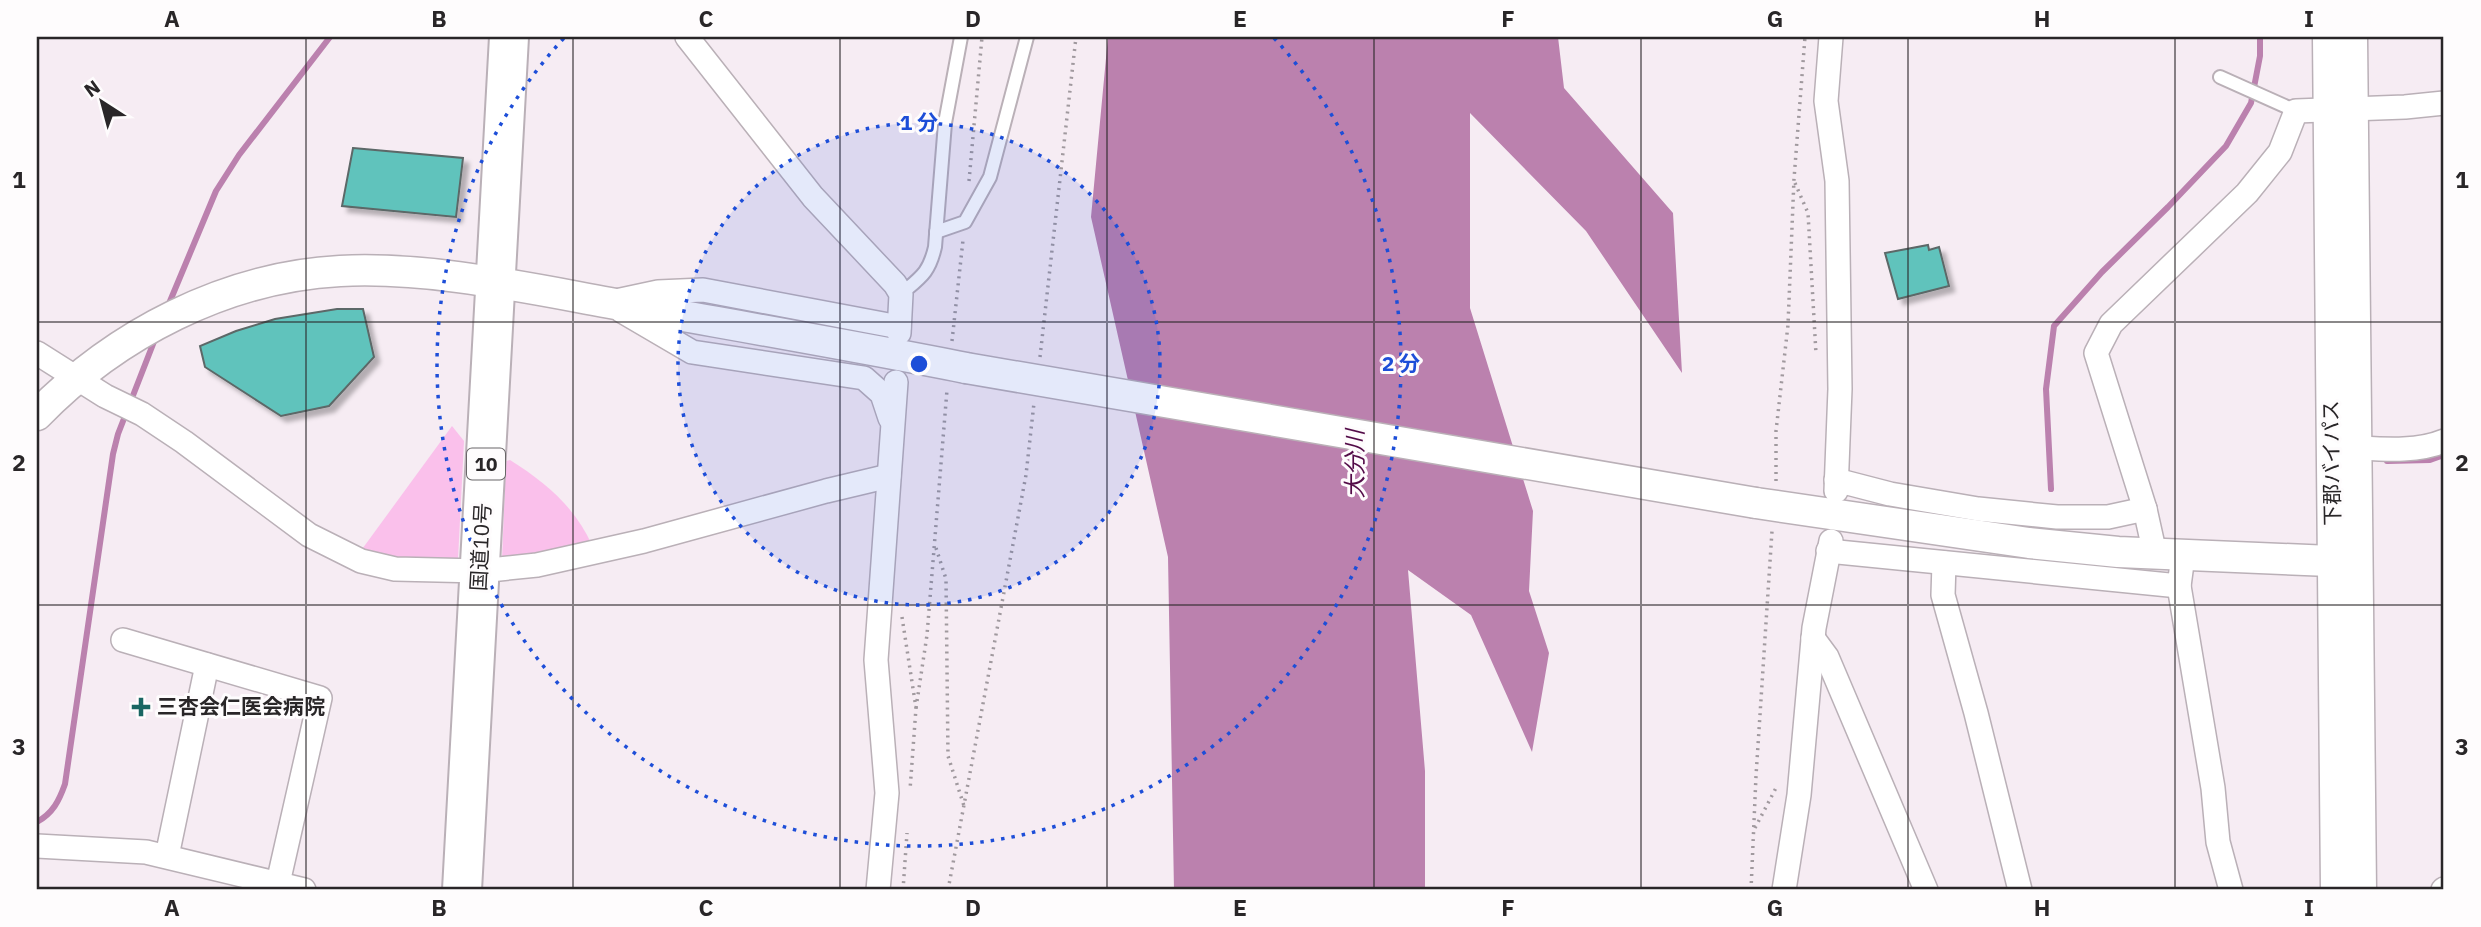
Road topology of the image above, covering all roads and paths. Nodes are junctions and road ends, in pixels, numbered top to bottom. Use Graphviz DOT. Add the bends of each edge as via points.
graph roads {
  1 [pos="509,37"];
  2 [pos="687,37"];
  3 [pos="961,37"];
  4 [pos="1027,37"];
  5 [pos="1076,37"];
  6 [pos="1805,37"];
  7 [pos="1831,37"];
  8 [pos="2328,37"];
  9 [pos="2352,37"];
  10 [pos="2220,77"];
  11 [pos="2444,103"];
  12 [pos="2341,108"];
  13 [pos="2292,109"];
  14 [pos="1794,179"];
  15 [pos="936,232"];
  16 [pos="496,284"];
  17 [pos="901,294"];
  18 [pos="606,303"];
  19 [pos="37,353"];
  20 [pos="1816,359"];
  21 [pos="1039,366"];
  22 [pos="77,379"];
  23 [pos="896,382"];
  24 [pos="1035,393"];
  25 [pos="37,415"];
  26 [pos="892,428"];
  27 [pos="2444,441"];
  28 [pos="2344,447"];
  29 [pos="889,476"];
  30 [pos="1765,506"];
  31 [pos="2145,509"];
  32 [pos="935,546"];
  33 [pos="2169,555"];
  34 [pos="2345,562"];
  35 [pos="1944,564"];
  36 [pos="480,571"];
  37 [pos="2179,586"];
  38 [pos="901,612"];
  39 [pos="1813,638"];
  40 [pos="123,640"];
  41 [pos="207,665"];
  42 [pos="909,799"];
  43 [pos="965,808"];
  44 [pos="907,825"];
  45 [pos="37,846"];
  46 [pos="167,856"];
  47 [pos="278,883"];
  48 [pos="304,890"];
  49 [pos="462,890"];
  50 [pos="878,890"];
  51 [pos="903,890"];
  52 [pos="948,890"];
  53 [pos="1751,890"];
  54 [pos="1784,890"];
  55 [pos="1926,890"];
  56 [pos="2020,890"];
  57 [pos="2231,890"];
  58 [pos="2336,890"];
  59 [pos="2361,890"];
  1 -- 16 [label="highway, 国道10号 / 10"];
  2 -- 17 [label="street" via="813,197"];
  3 -- 15 [label="lane" via="945,123"];
  4 -- 15 [label="lane" via="990,177 965,222"];
  5 -- 21 [label="path"];
  6 -- 14 [label="path"];
  7 -- 31 [label="street" via="1826,101 1838,181 1836,486 2057,517 2108,517"];
  8 -- 12 [label="street"];
  9 -- 12 [label="street"];
  10 -- 13 [label="lane"];
  11 -- 12 [label="street"];
  12 -- 13 [label="street"];
  12 -- 28 [label="street"];
  13 -- 31 [label="street" via="2280,152 2247,193 2111,324 2096,353"];
  14 -- 20 [label="path" via="1808,213"];
  14 -- 30 [label="path" via="1788,325"];
  15 -- 17 [label="lane" via="931,264"];
  16 -- 18 [label="street"];
  16 -- 22 [label="street" via="406,272 339,271 255,285 165,320"];
  16 -- 36 [label="highway, 国道10号 / 10"];
  17 -- 18 [label="street" via="899,330 703,290 658,292"];
  18 -- 26 [label="street" via="692,352 864,378 882,394"];
  18 -- 30 [label="street, bridge"];
  19 -- 22 [label="street"];
  22 -- 25 [label="street"];
  22 -- 36 [label="street" via="201,454 309,535 348,556 395,569"];
  23 -- 26 [label="street"];
  24 -- 43 [label="path" via="1026,475"];
  26 -- 29 [label="street"];
  27 -- 28 [label="street" via="2399,448"];
  28 -- 34 [label="street"];
  29 -- 36 [label="street" via="644,541 537,565"];
  29 -- 50 [label="street" via="876,660 887,793"];
  30 -- 33 [label="street" via="2029,543"];
  30 -- 53 [label="path"];
  31 -- 33 [label="street"];
  32 -- 43 [label="path" via="946,579 947,755"];
  33 -- 34 [label="street"];
  33 -- 37 [label="street"];
  34 -- 58 [label="street"];
  34 -- 59 [label="street"];
  35 -- 37 [label="street"];
  35 -- 39 [label="street" via="1829,546"];
  35 -- 56 [label="street" via="1943,596"];
  36 -- 49 [label="highway, 国道10号 / 10"];
  37 -- 57 [label="street" via="2218,842"];
  38 -- 42 [label="path" via="916,708"];
  39 -- 54 [label="street" via="1799,795"];
  39 -- 55 [label="street" via="1827,657"];
  40 -- 41 [label="street"];
  41 -- 46 [label="street"];
  41 -- 47 [label="street" via="320,698"];
  43 -- 52 [label="path"];
  44 -- 51 [label="path"];
  45 -- 46 [label="street"];
  46 -- 47 [label="street"];
  47 -- 48 [label="street"];
}
